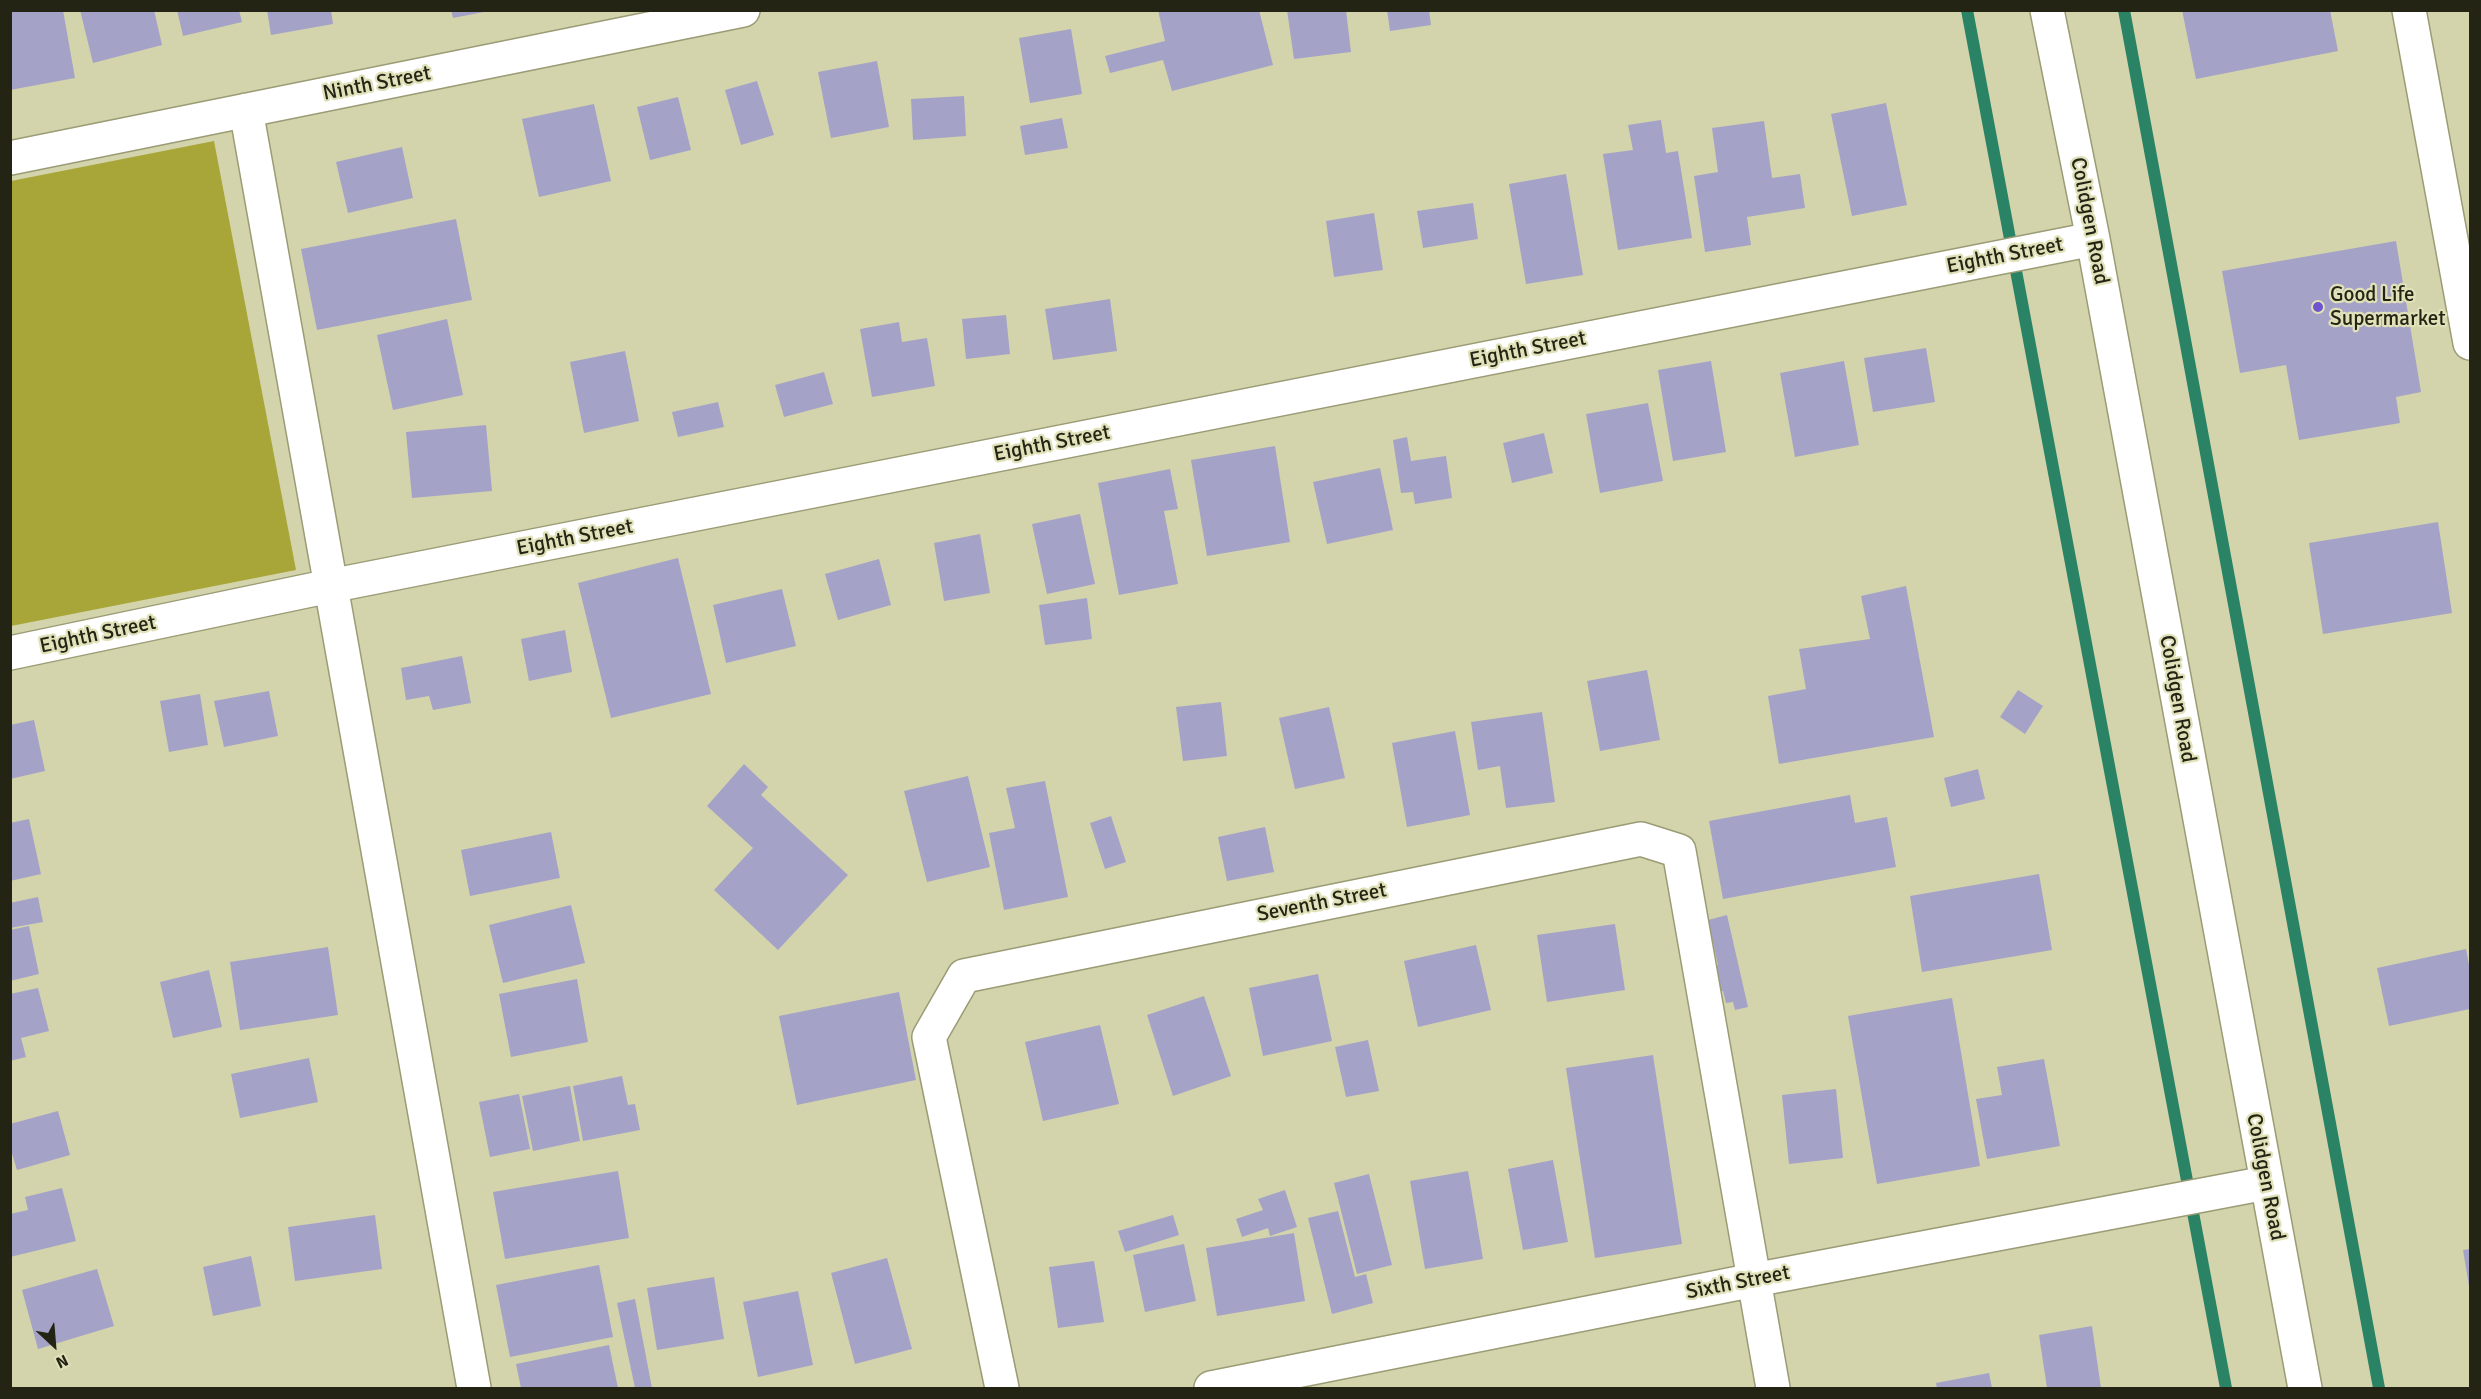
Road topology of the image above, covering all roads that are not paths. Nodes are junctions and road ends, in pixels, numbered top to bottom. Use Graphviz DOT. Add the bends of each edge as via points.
graph roads {
  1 [pos="743,10"];
  2 [pos="2048,10"];
  3 [pos="2409,10"];
  4 [pos="246,110"];
  5 [pos="10,158"];
  6 [pos="2093,239"];
  7 [pos="2470,343"];
  8 [pos="330,586"];
  9 [pos="10,653"];
  10 [pos="2266,1183"];
  11 [pos="1754,1280"];
  12 [pos="474,1389"];
  13 [pos="1002,1389"];
  14 [pos="1211,1389"];
  15 [pos="1773,1389"];
  16 [pos="2305,1389"];
  1 -- 4 [label="street, Ninth Street"];
  2 -- 6 [label="street, Colidgen Road"];
  3 -- 7 [label="street"];
  4 -- 5 [label="street, Ninth Street"];
  4 -- 8 [label="street"];
  6 -- 8 [label="street, Eighth Street"];
  6 -- 10 [label="street, Colidgen Road"];
  8 -- 9 [label="street, Eighth Street"];
  8 -- 12 [label="street"];
  10 -- 11 [label="street, Sixth Street"];
  10 -- 16 [label="street, Colidgen Road"];
  11 -- 13 [label="street, Seventh Street" via="1679,851 1641,839 964,976 929,1037"];
  11 -- 14 [label="street, Sixth Street"];
  11 -- 15 [label="street"];
}
